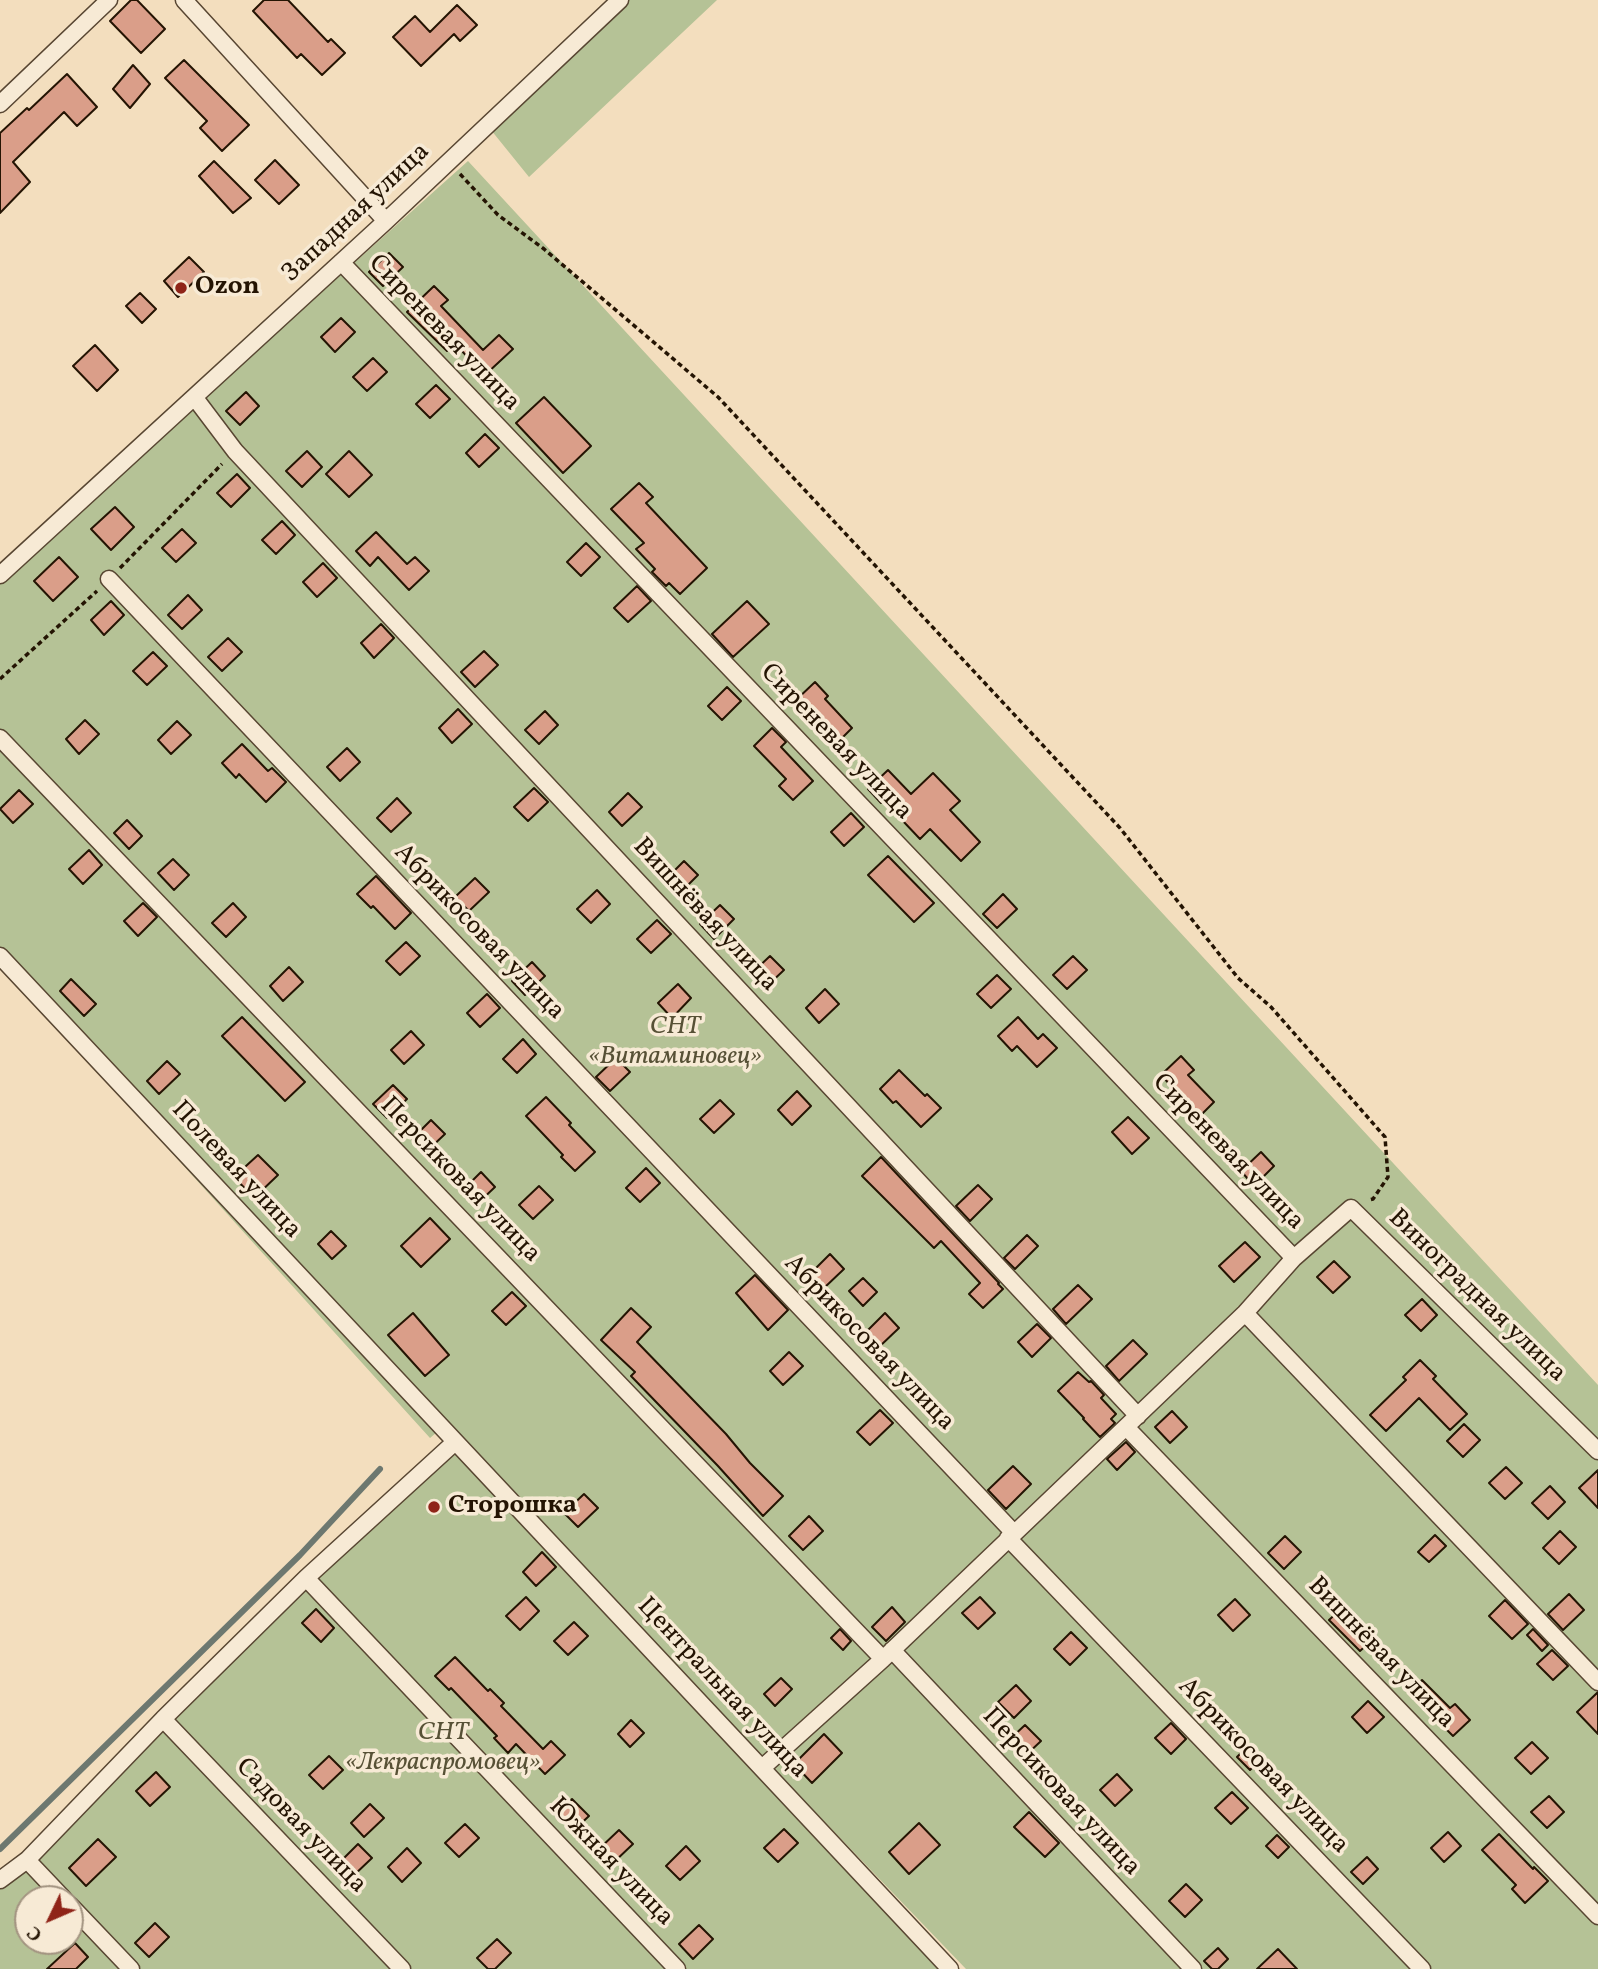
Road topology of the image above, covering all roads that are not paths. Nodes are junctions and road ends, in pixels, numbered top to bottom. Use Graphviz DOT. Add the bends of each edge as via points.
graph roads {
  1 [pos="109,0"];
  2 [pos="184,0"];
  3 [pos="620,0"];
  4 [pos="0,104"];
  5 [pos="386,221"];
  6 [pos="341,262"];
  7 [pos="195,398"];
  8 [pos="0,575"];
  9 [pos="109,579"];
  10 [pos="0,738"];
  11 [pos="0,956"];
  12 [pos="1294,1258"];
  13 [pos="1245,1312"];
  14 [pos="1132,1421"];
  15 [pos="455,1442"];
  16 [pos="1598,1451"];
  17 [pos="1011,1535"];
  18 [pos="306,1578"];
  19 [pos="888,1654"];
  20 [pos="1598,1682"];
  21 [pos="163,1719"];
  22 [pos="762,1768"];
  23 [pos="27,1860"];
  24 [pos="0,1881"];
  25 [pos="51,1885"];
  26 [pos="1598,1916"];
  27 [pos="84,1920"];
  28 [pos="131,1969"];
  29 [pos="401,1969"];
  30 [pos="677,1969"];
  31 [pos="950,1969"];
  32 [pos="1193,1969"];
  33 [pos="1422,1969"];
  1 -- 4 [label="street"];
  2 -- 5 [label="street"];
  3 -- 5 [label="street, Западная улица"];
  5 -- 6 [label="street, Западная улица"];
  6 -- 7 [label="street, Западная улица"];
  6 -- 12 [label="street, Сиреневая улица"];
  7 -- 8 [label="street, Западная улица"];
  7 -- 14 [label="street, Вишнёвая улица" via="235,450"];
  9 -- 17 [label="street, Абрикосовая улица"];
  10 -- 19 [label="street, Персиковая улица"];
  11 -- 15 [label="street, Полевая улица"];
  12 -- 13 [label="street"];
  12 -- 16 [label="street, Виноградная улица" via="1351,1208"];
  13 -- 14 [label="street"];
  13 -- 20 [label="street"];
  14 -- 17 [label="street"];
  14 -- 26 [label="street, Вишнёвая улица"];
  15 -- 18 [label="street"];
  15 -- 22 [label="street, Центральная улица"];
  17 -- 19 [label="street"];
  17 -- 33 [label="street, Абрикосовая улица"];
  18 -- 21 [label="street"];
  18 -- 30 [label="street, Южная улица"];
  19 -- 22 [label="street"];
  19 -- 32 [label="street, Персиковая улица"];
  21 -- 23 [label="street"];
  21 -- 29 [label="street, Садовая улица"];
  22 -- 31 [label="street, Центральная улица"];
  23 -- 24 [label="street"];
  23 -- 25 [label="street"];
  27 -- 28 [label="street"];
}
